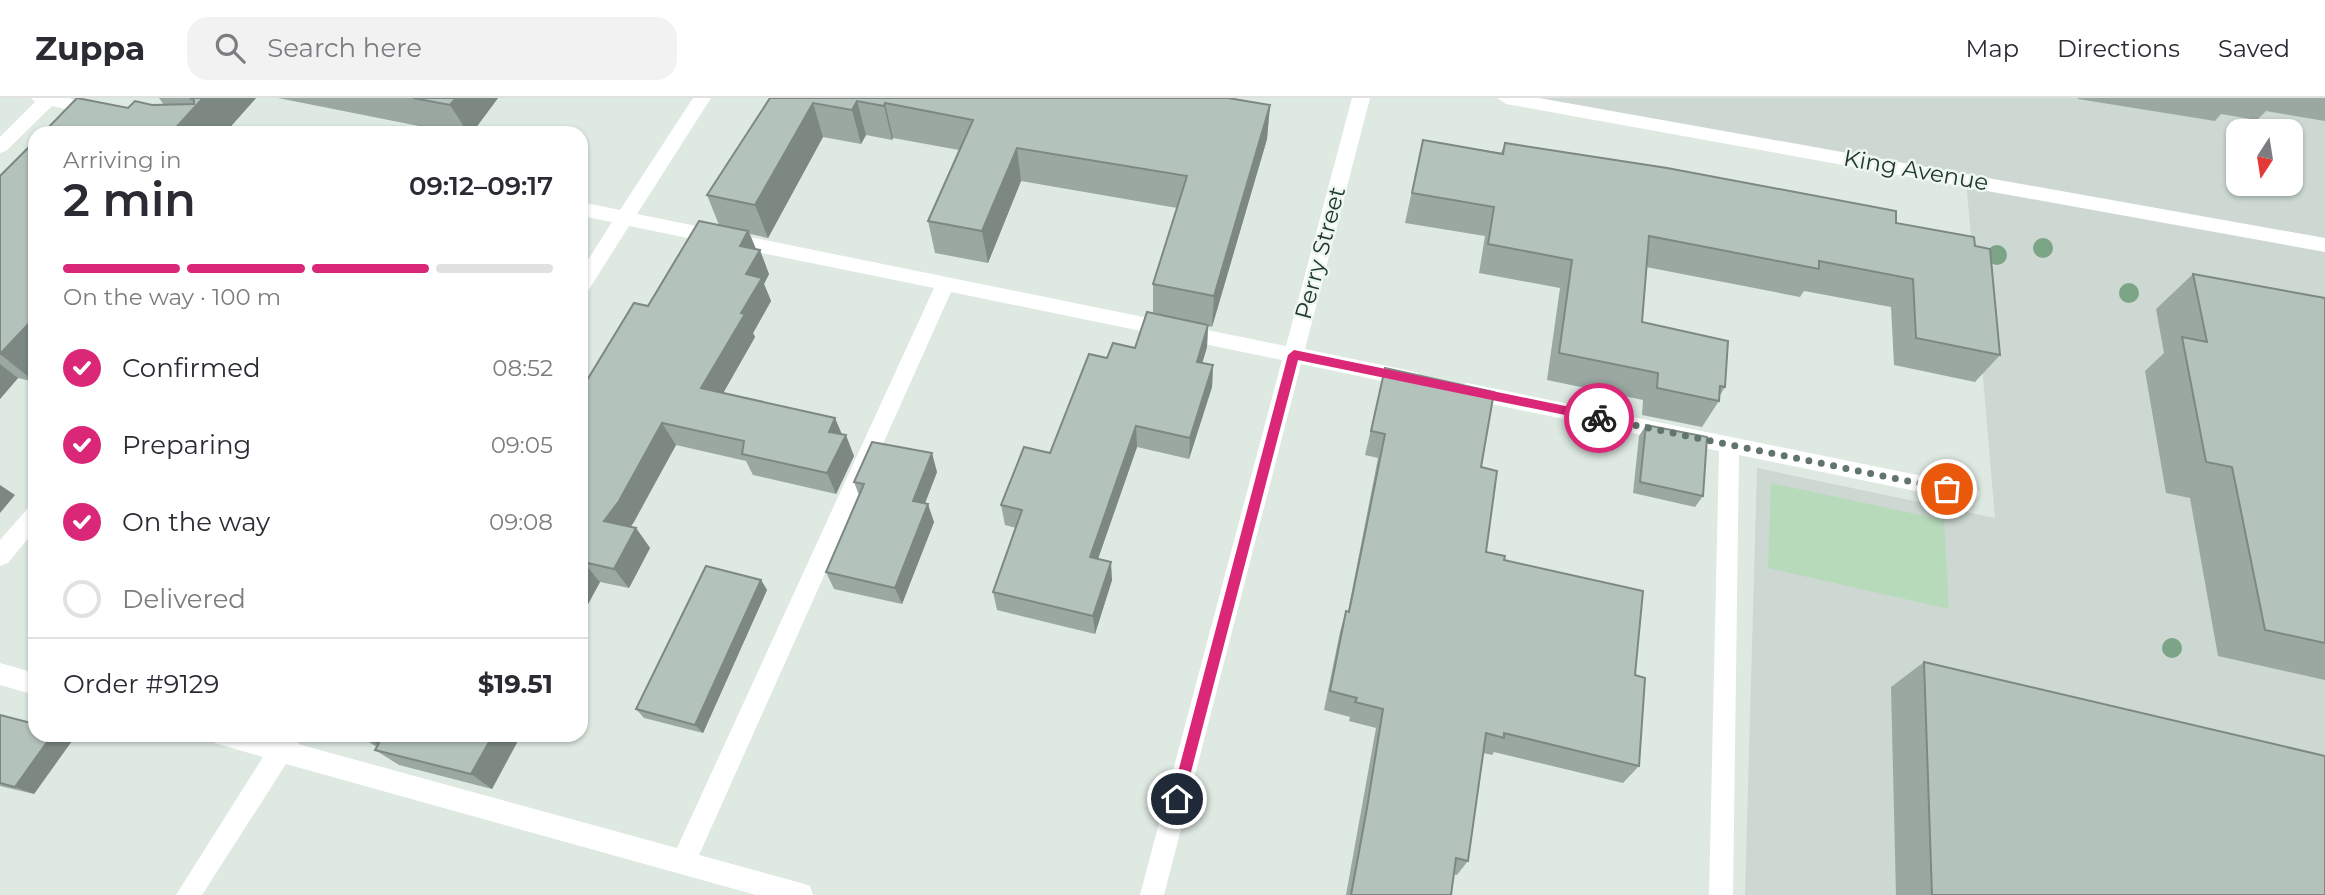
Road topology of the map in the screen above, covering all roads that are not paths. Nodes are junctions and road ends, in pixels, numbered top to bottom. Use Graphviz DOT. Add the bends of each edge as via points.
graph roads {
  1 [pos="702,98"];
  2 [pos="1361,98"];
  3 [pos="1506,98"];
  4 [pos="46,99"];
  5 [pos="114,113"];
  6 [pos="0,147"];
  7 [pos="588,210"];
  8 [pos="625,218"];
  9 [pos="2325,245"];
  10 [pos="588,275"];
  11 [pos="945,284"];
  12 [pos="1294,355"];
  13 [pos="1729,445"];
  14 [pos="1969,493"];
  15 [pos="28,522"];
  16 [pos="0,556"];
  17 [pos="0,674"];
  18 [pos="28,682"];
  19 [pos="286,743"];
  20 [pos="683,863"];
  21 [pos="188,895"];
  22 [pos="801,895"];
  23 [pos="1152,895"];
  24 [pos="1721,895"];
  1 -- 8 [label="street"];
  2 -- 12 [label="street, Perry Street"];
  3 -- 9 [label="street, King Avenue"];
  4 -- 5 [label="street"];
  4 -- 6 [label="street"];
  7 -- 8 [label="street"];
  8 -- 10 [label="street"];
  8 -- 11 [label="street"];
  11 -- 12 [label="street"];
  11 -- 20 [label="street"];
  12 -- 13 [label="street"];
  12 -- 23 [label="street, Perry Street"];
  13 -- 14 [label="street"];
  13 -- 24 [label="street"];
  15 -- 16 [label="street"];
  17 -- 18 [label="street"];
  19 -- 20 [label="street"];
  19 -- 21 [label="street"];
  20 -- 22 [label="street"];
}
